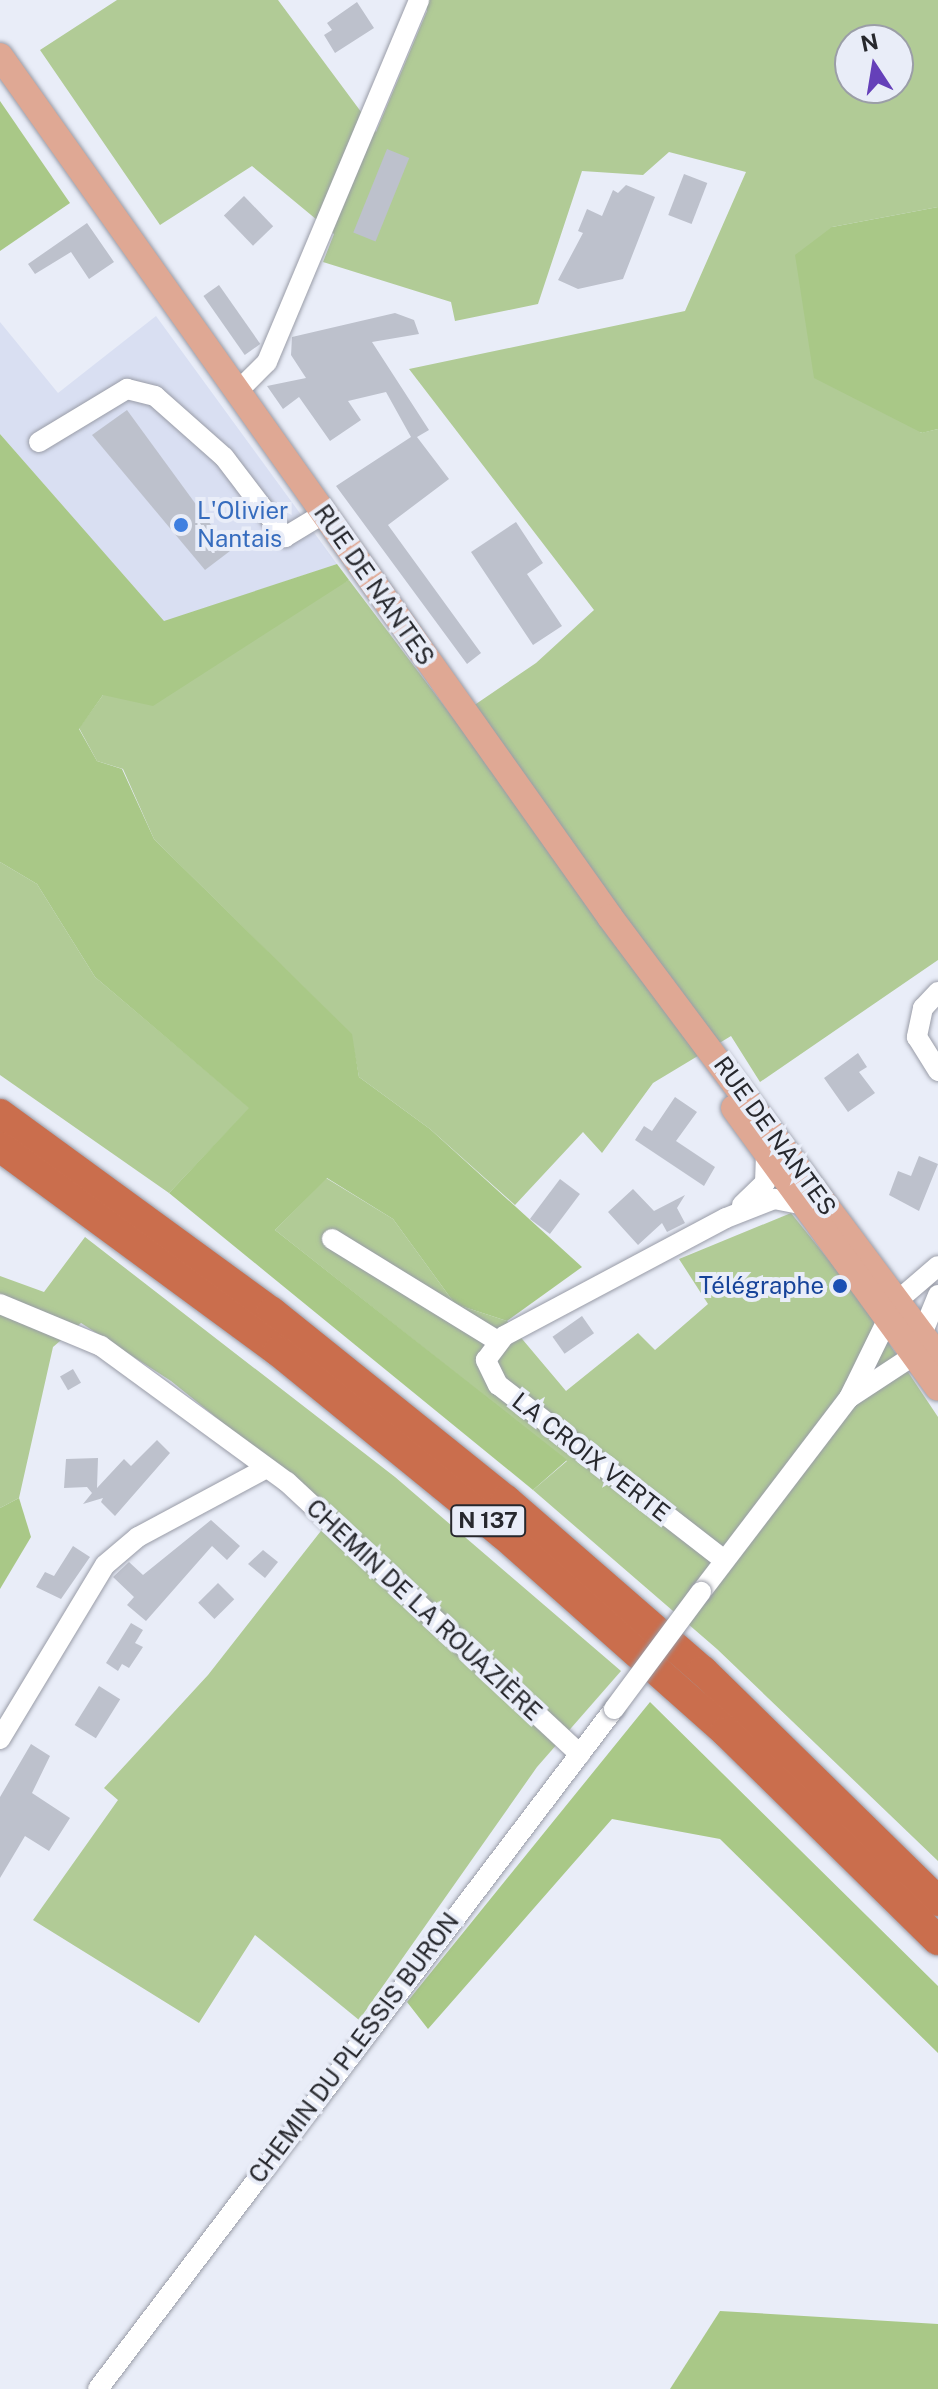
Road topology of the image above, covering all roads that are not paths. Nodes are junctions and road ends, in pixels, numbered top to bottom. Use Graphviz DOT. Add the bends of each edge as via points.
graph roads {
  1 [pos="419,0"];
  2 [pos="0,56"];
  3 [pos="237,392"];
  4 [pos="39,442"];
  5 [pos="323,514"];
  6 [pos="938,992"];
  7 [pos="938,1071"];
  8 [pos="0,1114"];
  9 [pos="0,1147"];
  10 [pos="774,1151"];
  11 [pos="785,1193"];
  12 [pos="332,1239"];
  13 [pos="931,1270"];
  14 [pos="865,1271"];
  15 [pos="938,1296"];
  16 [pos="0,1304"];
  17 [pos="498,1341"];
  18 [pos="916,1344"];
  19 [pos="871,1373"];
  20 [pos="265,1469"];
  21 [pos="724,1560"];
  22 [pos="0,1739"];
  23 [pos="580,1754"];
  24 [pos="938,1901"];
  25 [pos="938,1940"];
  26 [pos="98,2389"];
  1 -- 3 [label="street" via="267,362"];
  2 -- 3 [label="main road, RUE DE NANTES"];
  3 -- 5 [label="main road, RUE DE NANTES"];
  4 -- 5 [label="street" via="127,389 155,396 224,457 285,537"];
  5 -- 10 [label="main road, RUE DE NANTES"];
  6 -- 7 [label="street" via="923,1008 917,1037"];
  8 -- 24 [label="highway, N 137" via="285,1322 506,1500 703,1671"];
  9 -- 25 [label="highway, N 137" via="254,1332 482,1515 726,1732"];
  10 -- 11 [label="main road, RUE DE NANTES"];
  10 -- 14 [label="main road, RUE DE NANTES"];
  11 -- 14 [label="main road"];
  11 -- 14 [label="main road, RUE DE NANTES"];
  11 -- 17 [label="street" via="726,1218"];
  11 -- 18 [label="main road"];
  12 -- 17 [label="street"];
  13 -- 14 [label="street" via="896,1277"];
  13 -- 18 [label="street"];
  14 -- 18 [label="main road, RUE DE NANTES"];
  14 -- 19 [label="street"];
  15 -- 18 [label="street"];
  16 -- 20 [label="street, CHEMIN DE LA ROUAZIÈRE" via="101,1346"];
  17 -- 21 [label="street, LA CROIX VERTE" via="486,1360 498,1385"];
  18 -- 19 [label="street"];
  18 -- 19 [label="street"];
  19 -- 21 [label="street"];
  20 -- 22 [label="street" via="138,1537 105,1565"];
  20 -- 23 [label="street, CHEMIN DE LA ROUAZIÈRE" via="309,1502"];
  21 -- 23 [label="street, CHEMIN DU PLESSIS BURON, bridge"];
  23 -- 26 [label="street, CHEMIN DU PLESSIS BURON"];
}
